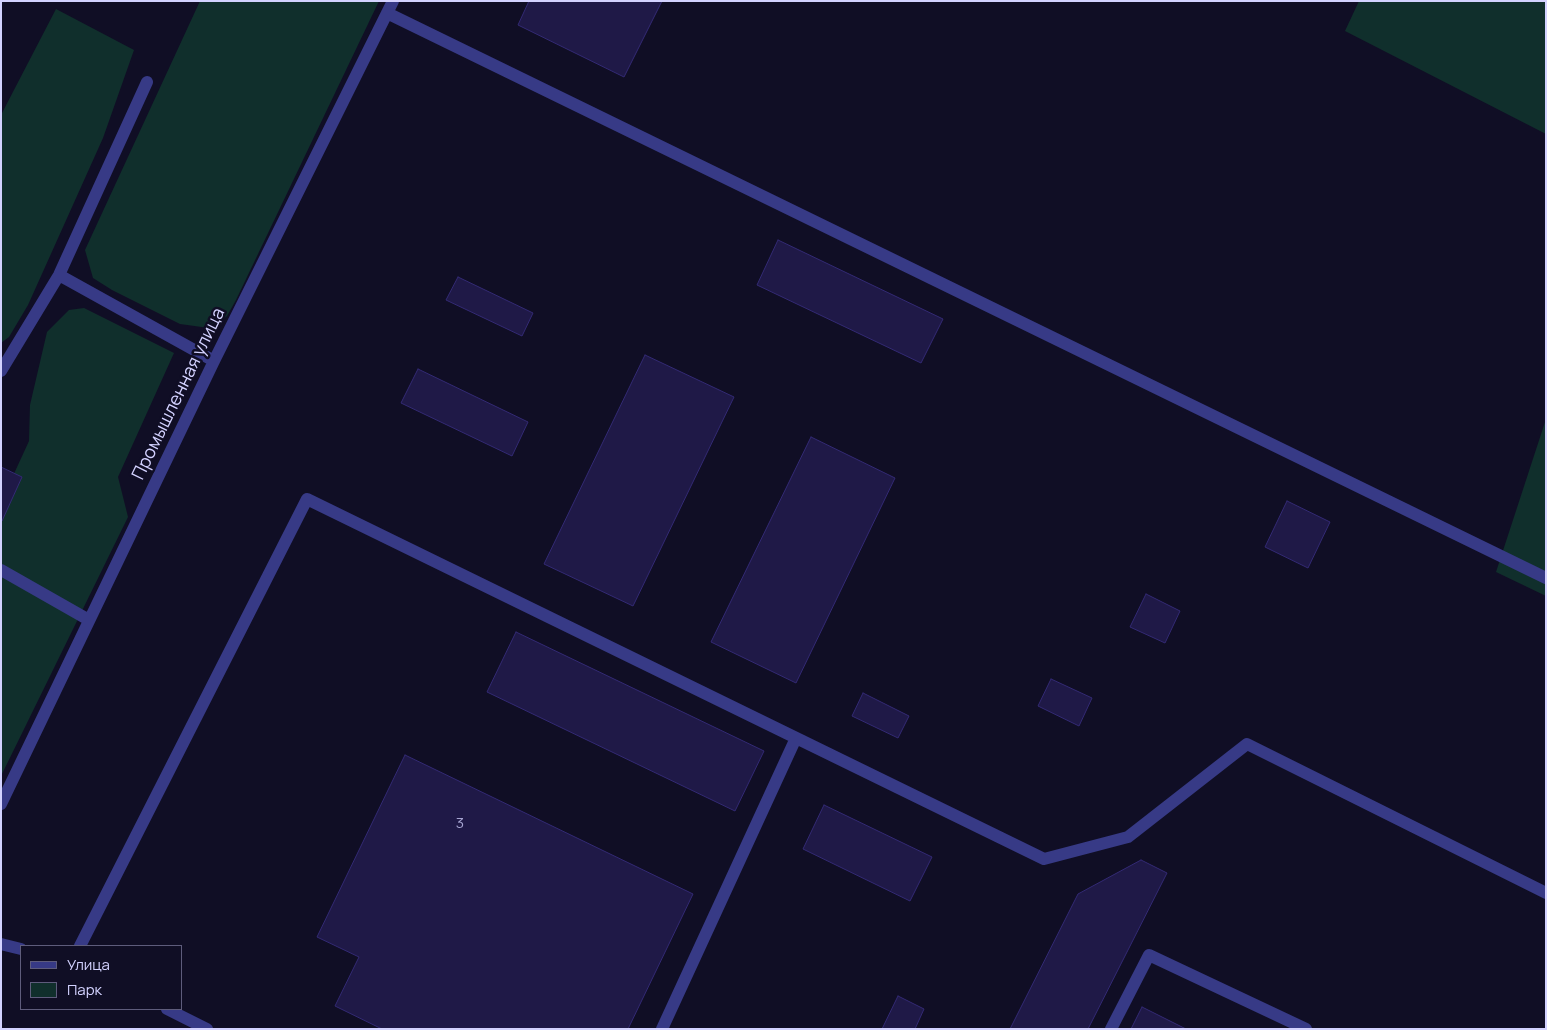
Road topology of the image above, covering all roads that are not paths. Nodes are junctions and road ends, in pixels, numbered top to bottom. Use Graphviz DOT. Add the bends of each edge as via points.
graph roads {
  1 [pos="393,1"];
  2 [pos="387,13"];
  3 [pos="148,82"];
  4 [pos="59,275"];
  5 [pos="214,361"];
  6 [pos="1,371"];
  7 [pos="1,570"];
  8 [pos="1546,578"];
  9 [pos="89,620"];
  10 [pos="796,738"];
  11 [pos="1,804"];
  12 [pos="1546,894"];
  13 [pos="1,944"];
  14 [pos="81,945"];
  15 [pos="20,949"];
  16 [pos="170,1010"];
  17 [pos="208,1029"];
  18 [pos="662,1029"];
  19 [pos="1111,1029"];
  20 [pos="1306,1029"];
  1 -- 2 [label="street, Промышленная улица"];
  2 -- 5 [label="street, Промышленная улица"];
  2 -- 8 [label="street"];
  3 -- 4 [label="street"];
  4 -- 5 [label="street"];
  4 -- 6 [label="street"];
  5 -- 9 [label="street, Промышленная улица"];
  7 -- 9 [label="street"];
  9 -- 11 [label="street, Промышленная улица"];
  10 -- 12 [label="street" via="1044,859 1128,837 1247,744"];
  10 -- 14 [label="street" via="306,499"];
  10 -- 18 [label="street"];
  13 -- 15 [label="street"];
  16 -- 17 [label="street"];
  19 -- 20 [label="street" via="1149,955"];
}
